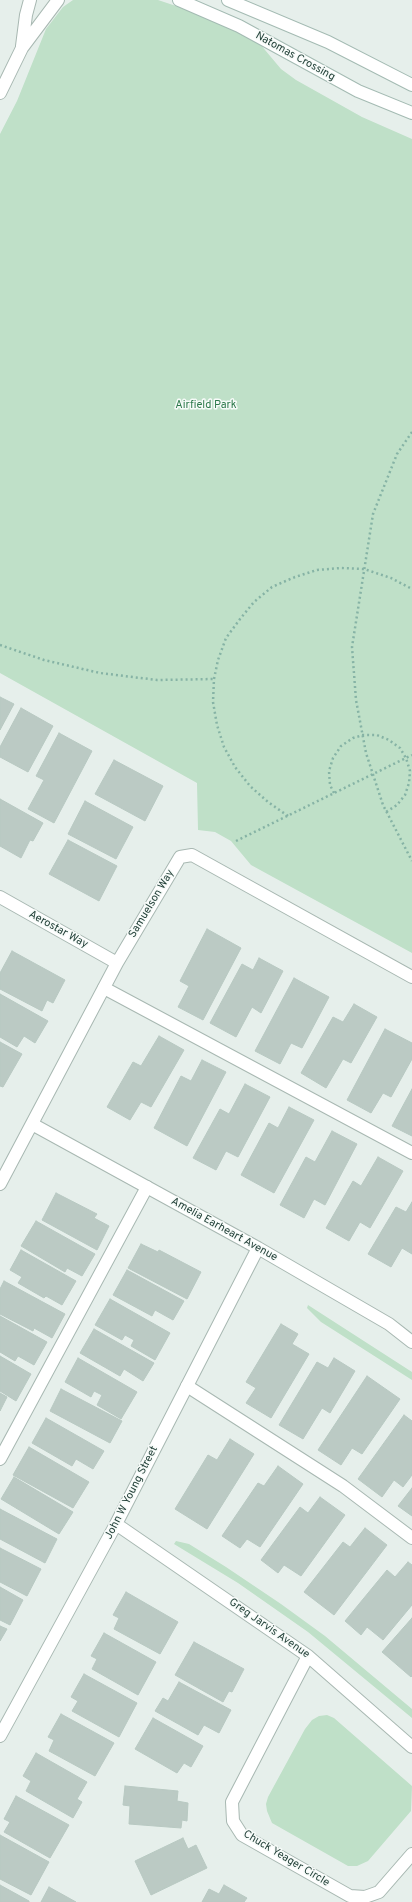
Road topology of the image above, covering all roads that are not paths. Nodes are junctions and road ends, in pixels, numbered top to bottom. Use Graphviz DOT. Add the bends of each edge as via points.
graph roads {
  1 [pos="30,0"];
  2 [pos="58,0"];
  3 [pos="179,0"];
  4 [pos="228,0"];
  5 [pos="22,48"];
  6 [pos="412,85"];
  7 [pos="0,93"];
  8 [pos="412,113"];
  9 [pos="0,898"];
  10 [pos="117,963"];
  11 [pos="412,977"];
  12 [pos="104,988"];
  13 [pos="32,1124"];
  14 [pos="412,1154"];
  15 [pos="0,1184"];
  16 [pos="147,1187"];
  17 [pos="258,1248"];
  18 [pos="412,1342"];
  19 [pos="187,1386"];
  20 [pos="0,1460"];
  21 [pos="116,1524"];
  22 [pos="412,1538"];
  23 [pos="308,1656"];
  24 [pos="0,1736"];
  25 [pos="412,1747"];
  26 [pos="412,1854"];
  1 -- 5 [label="street"];
  2 -- 5 [label="street"];
  3 -- 8 [label="street, Natomas Crossing" via="239,26 358,91"];
  4 -- 6 [label="street, Natomas Crossing" via="328,42"];
  5 -- 7 [label="street"];
  9 -- 10 [label="street, Aerostar Way"];
  10 -- 11 [label="street, Samuelson Way" via="180,857 192,856"];
  10 -- 12 [label="street, Samuelson Way"];
  12 -- 13 [label="street, Samuelson Way"];
  12 -- 14 [label="street"];
  13 -- 15 [label="street, Samuelson Way"];
  13 -- 16 [label="street, Amelia Earheart Avenue"];
  16 -- 17 [label="street, Amelia Earheart Avenue"];
  16 -- 20 [label="street"];
  17 -- 18 [label="street, Amelia Earheart Avenue" via="389,1324"];
  17 -- 19 [label="street, John W Young Street"];
  19 -- 21 [label="street, John W Young Street"];
  19 -- 22 [label="street" via="343,1486"];
  21 -- 23 [label="street, Greg Jarvis Avenue"];
  21 -- 24 [label="street, John W Young Street"];
  23 -- 25 [label="street, Greg Jarvis Avenue"];
  23 -- 26 [label="street, Chuck Yeager Circle" via="232,1802 233,1821 242,1835 350,1896 365,1897 379,1892"];
}
